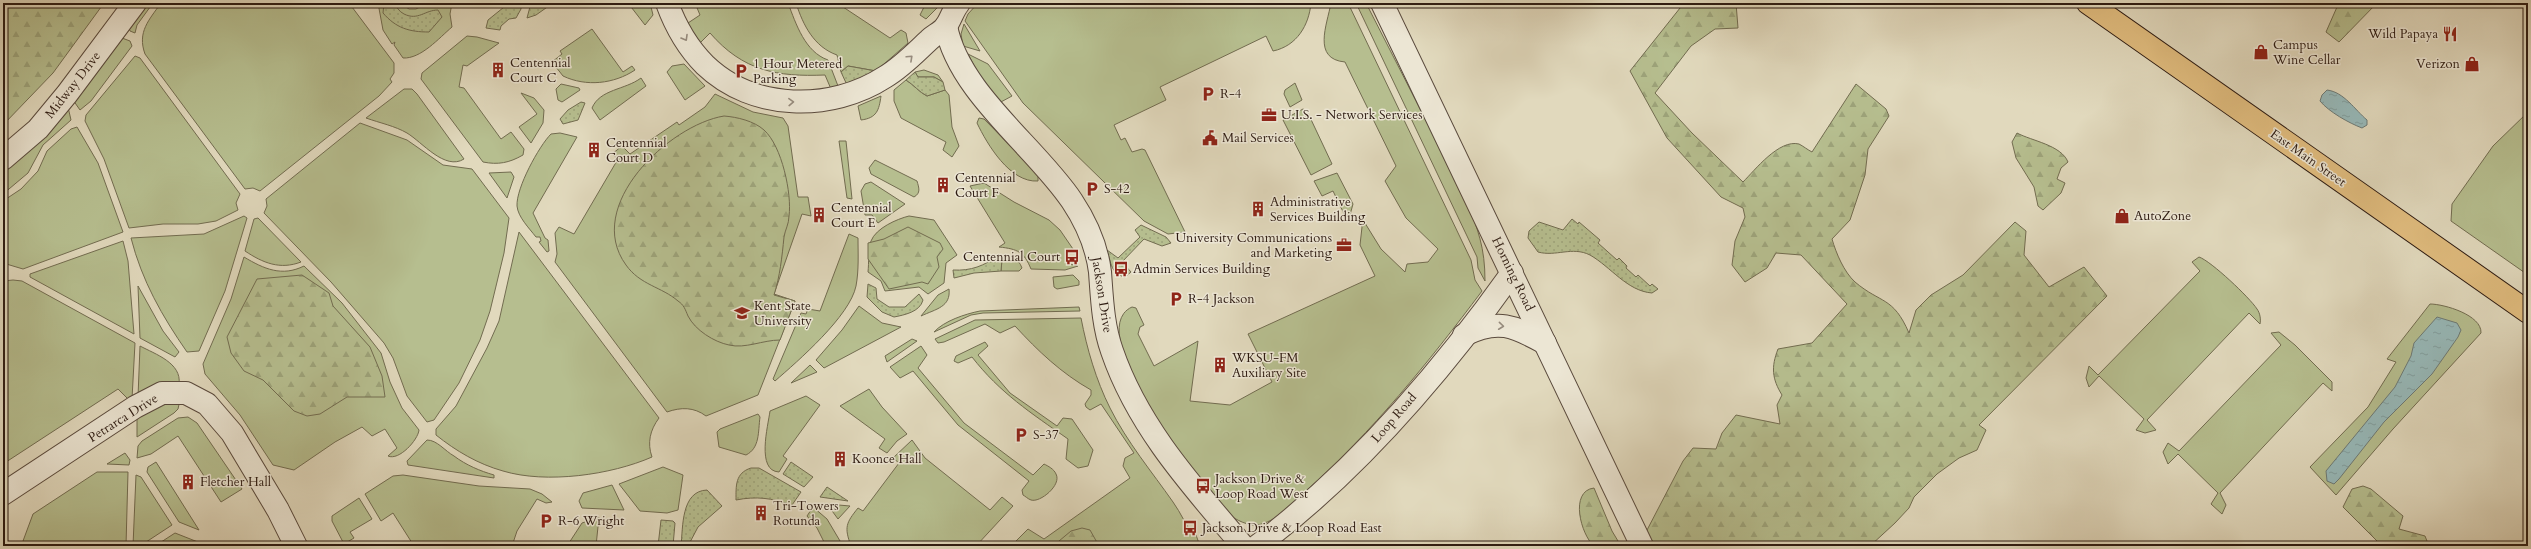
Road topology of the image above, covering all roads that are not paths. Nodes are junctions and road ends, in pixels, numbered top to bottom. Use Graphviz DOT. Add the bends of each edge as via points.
graph roads {
  1 [pos="135,3"];
  2 [pos="667,3"];
  3 [pos="959,3"];
  4 [pos="1382,3"];
  5 [pos="2088,3"];
  6 [pos="946,26"];
  7 [pos="3,159"];
  8 [pos="1512,273"];
  9 [pos="2528,312"];
  10 [pos="1464,335"];
  11 [pos="1545,343"];
  12 [pos="3,494"];
  13 [pos="296,546"];
  14 [pos="1243,546"];
  15 [pos="1257,546"];
  16 [pos="1642,546"];
  1 -- 7 [label="street, Midway Drive" via="43,123"];
  2 -- 6 [label="street, one-way" via="686,41 704,64 734,86 781,102 845,96 884,78 907,62"];
  3 -- 6 [label="street"];
  4 -- 8 [label="street, Horning Road"];
  5 -- 9 [label="main road, East Main Street"];
  6 -- 14 [label="street, Jackson Drive" via="948,37 957,55 985,100 1051,174 1082,217 1098,263 1101,297 1111,350 1136,406 1167,454"];
  8 -- 10 [label="street, Loop Road"];
  8 -- 11 [label="street, Horning Road"];
  10 -- 11 [label="street, one-way" via="1482,326 1506,326 1523,331"];
  10 -- 15 [label="street, Loop Road" via="1399,415 1364,453"];
  11 -- 16 [label="street, Horning Road"];
  12 -- 13 [label="street, Petrarca Drive" via="135,407 162,393 186,393 207,404 232,433 278,510"];
}
